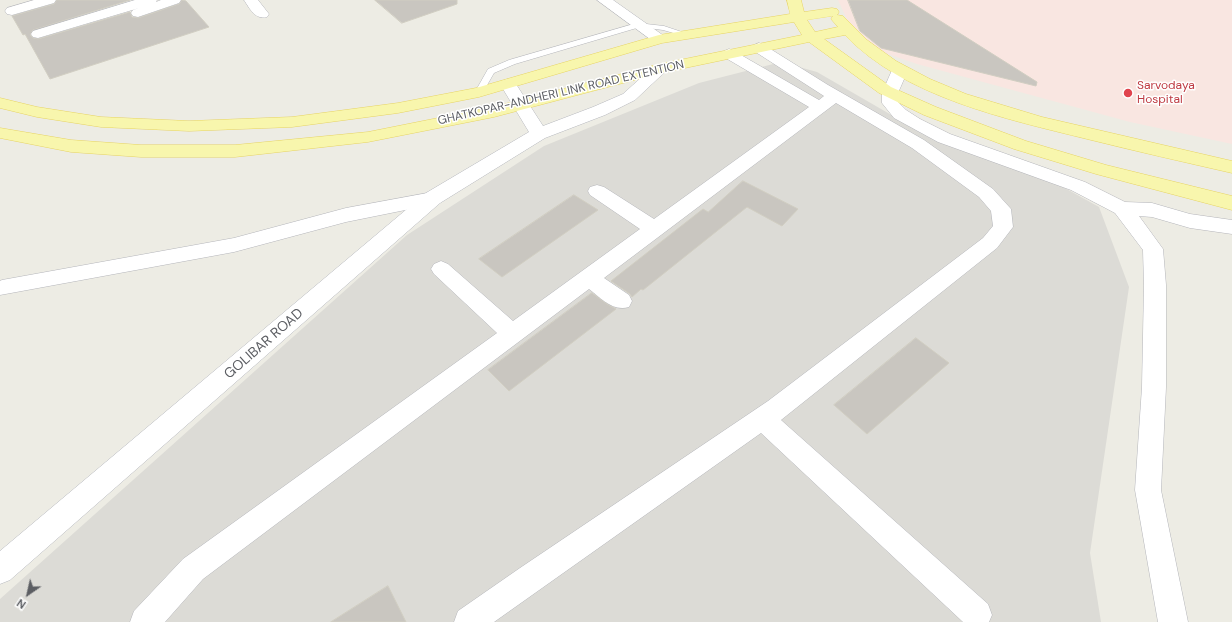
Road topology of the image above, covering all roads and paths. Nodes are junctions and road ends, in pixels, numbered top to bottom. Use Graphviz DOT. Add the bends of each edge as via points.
graph roads {
  1 [pos="50,0"];
  2 [pos="150,0"];
  3 [pos="174,0"];
  4 [pos="251,0"];
  5 [pos="604,0"];
  6 [pos="794,0"];
  7 [pos="26,3"];
  8 [pos="828,6"];
  9 [pos="6,10"];
  10 [pos="262,14"];
  11 [pos="798,18"];
  12 [pos="118,20"];
  13 [pos="640,25"];
  14 [pos="846,30"];
  15 [pos="38,34"];
  16 [pos="684,34"];
  17 [pos="811,37"];
  18 [pos="659,39"];
  19 [pos="759,48"];
  20 [pos="729,54"];
  21 [pos="660,69"];
  22 [pos="900,70"];
  23 [pos="508,84"];
  24 [pos="478,92"];
  25 [pos="890,93"];
  26 [pos="827,102"];
  27 [pos="0,104"];
  28 [pos="522,104"];
  29 [pos="0,133"];
  30 [pos="539,134"];
  31 [pos="1232,167"];
  32 [pos="597,191"];
  33 [pos="433,198"];
  34 [pos="1232,203"];
  35 [pos="1122,208"];
  36 [pos="1232,227"];
  37 [pos="655,229"];
  38 [pos="441,269"];
  39 [pos="588,278"];
  40 [pos="2,288"];
  41 [pos="621,301"];
  42 [pos="513,334"];
  43 [pos="762,419"];
  44 [pos="0,570"];
  45 [pos="977,615"];
  46 [pos="145,622"];
  47 [pos="469,622"];
  48 [pos="1173,622"];
  1 -- 7 [label="street"];
  2 -- 15 [label="street"];
  3 -- 12 [label="street"];
  4 -- 10 [label="street"];
  5 -- 13 [label="street"];
  6 -- 11 [label="main road"];
  7 -- 9 [label="street"];
  8 -- 11 [label="main road, GHATKOPAR-ANDHERI LINK ROAD EXTENTION"];
  8 -- 14 [label="main road"];
  11 -- 16 [label="main road, GHATKOPAR-ANDHERI LINK ROAD EXTENTION"];
  11 -- 17 [label="main road"];
  13 -- 16 [label="lane"];
  13 -- 18 [label="street"];
  13 -- 24 [label="lane" via="512,62 491,71"];
  14 -- 17 [label="main road, GHATKOPAR-ANDHERI LINK ROAD EXTENTION"];
  14 -- 22 [label="main road" via="872,52"];
  16 -- 18 [label="main road, GHATKOPAR-ANDHERI LINK ROAD EXTENTION"];
  17 -- 19 [label="main road, GHATKOPAR-ANDHERI LINK ROAD EXTENTION"];
  17 -- 25 [label="main road"];
  18 -- 23 [label="main road, GHATKOPAR-ANDHERI LINK ROAD EXTENTION"];
  19 -- 20 [label="main road, GHATKOPAR-ANDHERI LINK ROAD EXTENTION"];
  19 -- 26 [label="street"];
  20 -- 21 [label="main road, GHATKOPAR-ANDHERI LINK ROAD EXTENTION"];
  20 -- 26 [label="street"];
  21 -- 28 [label="main road, GHATKOPAR-ANDHERI LINK ROAD EXTENTION"];
  21 -- 30 [label="street, GOLIBAR ROAD" via="629,97"];
  22 -- 25 [label="street"];
  22 -- 31 [label="main road" via="953,95 1050,125"];
  23 -- 24 [label="main road, GHATKOPAR-ANDHERI LINK ROAD EXTENTION"];
  23 -- 28 [label="street"];
  24 -- 27 [label="main road, GHATKOPAR-ANDHERI LINK ROAD EXTENTION" via="398,108 292,122 189,126 102,122"];
  25 -- 34 [label="main road" via="1020,145 1102,170"];
  25 -- 35 [label="street" via="890,104 900,114 944,138 1078,186"];
  26 -- 37 [label="street"];
  26 -- 43 [label="street" via="918,144 986,193 1000,209 1003,227 990,243"];
  28 -- 29 [label="main road, GHATKOPAR-ANDHERI LINK ROAD EXTENTION" via="368,136 235,151 141,151 71,146"];
  28 -- 30 [label="street"];
  30 -- 33 [label="street, GOLIBAR ROAD"];
  32 -- 37 [label="street"];
  33 -- 40 [label="street" via="346,215 234,245"];
  33 -- 44 [label="street, GOLIBAR ROAD"];
  35 -- 36 [label="street" via="1152,210 1190,221"];
  35 -- 48 [label="street" via="1153,249 1154,387 1148,490"];
  37 -- 39 [label="street"];
  38 -- 42 [label="street"];
  39 -- 41 [label="street"];
  39 -- 42 [label="street"];
  42 -- 46 [label="street" via="193,569"];
  43 -- 45 [label="street"];
  43 -- 47 [label="street"];
}
